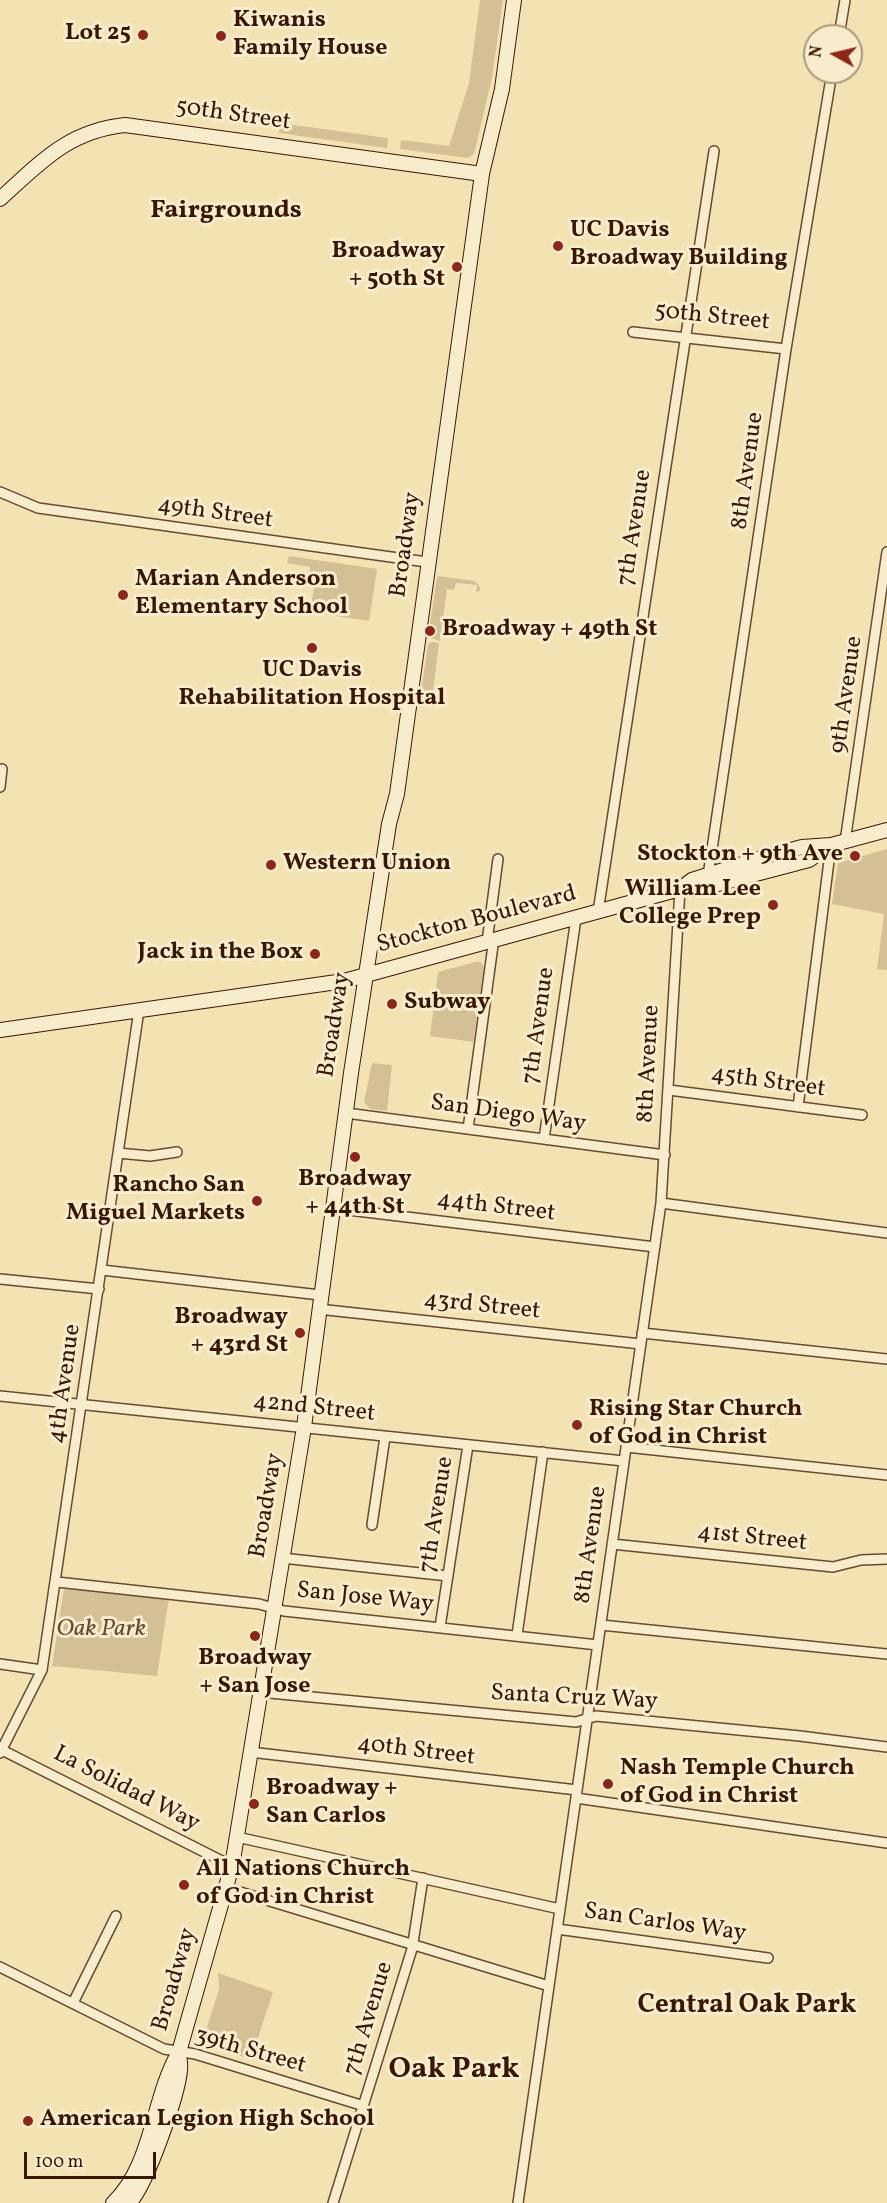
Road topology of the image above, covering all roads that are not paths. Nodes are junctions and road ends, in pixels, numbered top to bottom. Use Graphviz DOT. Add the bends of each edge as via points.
graph roads {
  1 [pos="514,0"];
  2 [pos="845,0"];
  3 [pos="841,24"];
  4 [pos="830,84"];
  5 [pos="714,151"];
  6 [pos="482,174"];
  7 [pos="0,199"];
  8 [pos="633,332"];
  9 [pos="684,339"];
  10 [pos="786,349"];
  11 [pos="0,492"];
  12 [pos="887,552"];
  13 [pos="427,562"];
  14 [pos="2,769"];
  15 [pos="0,787"];
  16 [pos="887,830"];
  17 [pos="845,842"];
  18 [pos="831,846"];
  19 [pos="498,859"];
  20 [pos="708,876"];
  21 [pos="680,889"];
  22 [pos="598,912"];
  23 [pos="576,918"];
  24 [pos="491,940"];
  25 [pos="366,975"];
  26 [pos="139,1010"];
  27 [pos="0,1030"];
  28 [pos="669,1090"];
  29 [pos="798,1107"];
  30 [pos="346,1113"];
  31 [pos="862,1115"];
  32 [pos="468,1129"];
  33 [pos="544,1139"];
  34 [pos="177,1152"];
  35 [pos="118,1153"];
  36 [pos="664,1155"];
  37 [pos="661,1203"];
  38 [pos="332,1208"];
  39 [pos="887,1233"];
  40 [pos="655,1247"];
  41 [pos="102,1270"];
  42 [pos="0,1279"];
  43 [pos="99,1289"];
  44 [pos="319,1302"];
  45 [pos="642,1338"];
  46 [pos="887,1359"];
  47 [pos="0,1396"];
  48 [pos="82,1405"];
  49 [pos="304,1427"];
  50 [pos="385,1437"];
  51 [pos="468,1445"];
  52 [pos="626,1447"];
  53 [pos="543,1452"];
  54 [pos="624,1461"];
  55 [pos="887,1475"];
  56 [pos="372,1525"];
  57 [pos="612,1544"];
  58 [pos="282,1558"];
  59 [pos="887,1559"];
  60 [pos="448,1576"];
  61 [pos="57,1582"];
  62 [pos="274,1608"];
  63 [pos="601,1625"];
  64 [pos="440,1627"];
  65 [pos="517,1635"];
  66 [pos="598,1645"];
  67 [pos="887,1654"];
  68 [pos="0,1664"];
  69 [pos="42,1670"];
  70 [pos="259,1692"];
  71 [pos="587,1720"];
  72 [pos="887,1747"];
  73 [pos="1,1752"];
  74 [pos="250,1752"];
  75 [pos="576,1794"];
  76 [pos="237,1837"];
  77 [pos="887,1843"];
  78 [pos="232,1866"];
  79 [pos="423,1878"];
  80 [pos="227,1888"];
  81 [pos="560,1909"];
  82 [pos="116,1916"];
  83 [pos="557,1929"];
  84 [pos="413,1944"];
  85 [pos="768,1958"];
  86 [pos="0,1966"];
  87 [pos="549,1986"];
  88 [pos="73,2003"];
  89 [pos="179,2052"];
  90 [pos="364,2106"];
  91 [pos="129,2200"];
  92 [pos="333,2203"];
  93 [pos="518,2203"];
  1 -- 6 [label="main road, Broadway" via="502,89"];
  2 -- 3 [label="street"];
  4 -- 10 [label="street, 8th Avenue"];
  5 -- 9 [label="street, 7th Avenue"];
  6 -- 7 [label="main road, 50th Street" via="125,125 90,131 64,144"];
  6 -- 13 [label="main road, Broadway"];
  8 -- 9 [label="street, 50th Street"];
  9 -- 10 [label="street, 50th Street"];
  9 -- 22 [label="street, 7th Avenue"];
  10 -- 20 [label="street, 8th Avenue"];
  11 -- 13 [label="street, 49th Street" via="38,508"];
  12 -- 17 [label="street, 9th Avenue"];
  13 -- 25 [label="main road, Broadway" via="397,794"];
  14 -- 15 [label="street"];
  16 -- 17 [label="main road, Stockton Boulevard"];
  17 -- 18 [label="main road, Stockton Boulevard"];
  18 -- 20 [label="main road, Stockton Boulevard" via="802,847"];
  18 -- 21 [label="main road, Stockton Boulevard" via="808,860 695,890"];
  18 -- 29 [label="street"];
  19 -- 24 [label="street"];
  20 -- 21 [label="main road, Stockton Boulevard" via="692,880"];
  21 -- 22 [label="main road, Stockton Boulevard"];
  21 -- 28 [label="street, 8th Avenue"];
  22 -- 23 [label="main road, Stockton Boulevard"];
  23 -- 24 [label="main road, Stockton Boulevard"];
  23 -- 33 [label="street, 7th Avenue"];
  24 -- 25 [label="main road, Stockton Boulevard"];
  24 -- 32 [label="street"];
  25 -- 26 [label="main road, Stockton Boulevard" via="334,983"];
  25 -- 30 [label="main road, Broadway"];
  26 -- 27 [label="main road, Stockton Boulevard"];
  26 -- 35 [label="street, 4th Avenue"];
  28 -- 29 [label="street, 45th Street"];
  28 -- 36 [label="street, 8th Avenue"];
  29 -- 31 [label="street, 45th Street"];
  30 -- 32 [label="street, San Diego Way"];
  30 -- 38 [label="main road, Broadway"];
  32 -- 33 [label="street, San Diego Way"];
  33 -- 36 [label="street, San Diego Way"];
  34 -- 35 [label="street" via="150,1156"];
  35 -- 41 [label="street, 4th Avenue"];
  36 -- 37 [label="street, 8th Avenue"];
  37 -- 39 [label="street"];
  37 -- 40 [label="street, 8th Avenue"];
  38 -- 40 [label="street, 44th Street"];
  38 -- 44 [label="main road, Broadway"];
  40 -- 45 [label="street, 8th Avenue"];
  41 -- 43 [label="street, 4th Avenue"];
  41 -- 44 [label="street, 43rd Street"];
  42 -- 43 [label="street"];
  43 -- 48 [label="street, 4th Avenue"];
  44 -- 45 [label="street, 43rd Street"];
  44 -- 49 [label="main road, Broadway"];
  45 -- 46 [label="street, 43rd Street"];
  45 -- 52 [label="street, 8th Avenue"];
  47 -- 48 [label="street, 42nd Street"];
  48 -- 49 [label="street, 42nd Street"];
  48 -- 61 [label="street, 4th Avenue"];
  49 -- 50 [label="street, 42nd Street"];
  49 -- 58 [label="main road, Broadway"];
  50 -- 51 [label="street, 42nd Street"];
  50 -- 56 [label="street"];
  51 -- 53 [label="street, 42nd Street"];
  51 -- 60 [label="street, 7th Avenue"];
  52 -- 54 [label="street, 8th Avenue"];
  52 -- 55 [label="street"];
  53 -- 54 [label="street, 42nd Street"];
  53 -- 65 [label="street"];
  54 -- 57 [label="street, 8th Avenue"];
  57 -- 59 [label="street, 41st Street" via="834,1567"];
  57 -- 63 [label="street, 8th Avenue"];
  58 -- 60 [label="street"];
  58 -- 62 [label="main road, Broadway"];
  60 -- 64 [label="street, 7th Avenue"];
  61 -- 62 [label="street, San Jose Way"];
  61 -- 69 [label="street, 4th Avenue"];
  62 -- 64 [label="street, San Jose Way"];
  62 -- 70 [label="main road, Broadway"];
  63 -- 66 [label="street, 8th Avenue"];
  63 -- 67 [label="street"];
  64 -- 65 [label="street, San Jose Way"];
  65 -- 66 [label="street, San Jose Way"];
  66 -- 71 [label="street, 8th Avenue"];
  68 -- 69 [label="street"];
  69 -- 73 [label="street, 4th Avenue"];
  70 -- 71 [label="street, Santa Cruz Way"];
  70 -- 74 [label="main road, Broadway"];
  71 -- 72 [label="street, Santa Cruz Way" via="596,1716"];
  71 -- 75 [label="street, 8th Avenue"];
  73 -- 78 [label="street, La Solidad Way"];
  74 -- 75 [label="street, 40th Street"];
  74 -- 76 [label="main road, Broadway"];
  75 -- 77 [label="street, 40th Street"];
  75 -- 81 [label="street, 8th Avenue"];
  76 -- 78 [label="main road, Broadway"];
  76 -- 79 [label="street, San Carlos Way"];
  78 -- 80 [label="main road, Broadway"];
  79 -- 81 [label="street, San Carlos Way"];
  79 -- 84 [label="street, 7th Avenue"];
  80 -- 84 [label="street"];
  80 -- 89 [label="main road, Broadway"];
  81 -- 83 [label="street, 8th Avenue"];
  82 -- 88 [label="street"];
  83 -- 85 [label="street, San Carlos Way"];
  83 -- 87 [label="street, 8th Avenue"];
  84 -- 87 [label="street"];
  84 -- 90 [label="street, 7th Avenue"];
  86 -- 88 [label="street, 39th Street"];
  87 -- 93 [label="street, 8th Avenue"];
  88 -- 89 [label="street, 39th Street" via="161,2048"];
  89 -- 90 [label="street, 39th Street"];
  89 -- 91 [label="main road, Broadway" via="180,2072 161,2134 145,2180"];
  90 -- 92 [label="street, 7th Avenue"];
}
